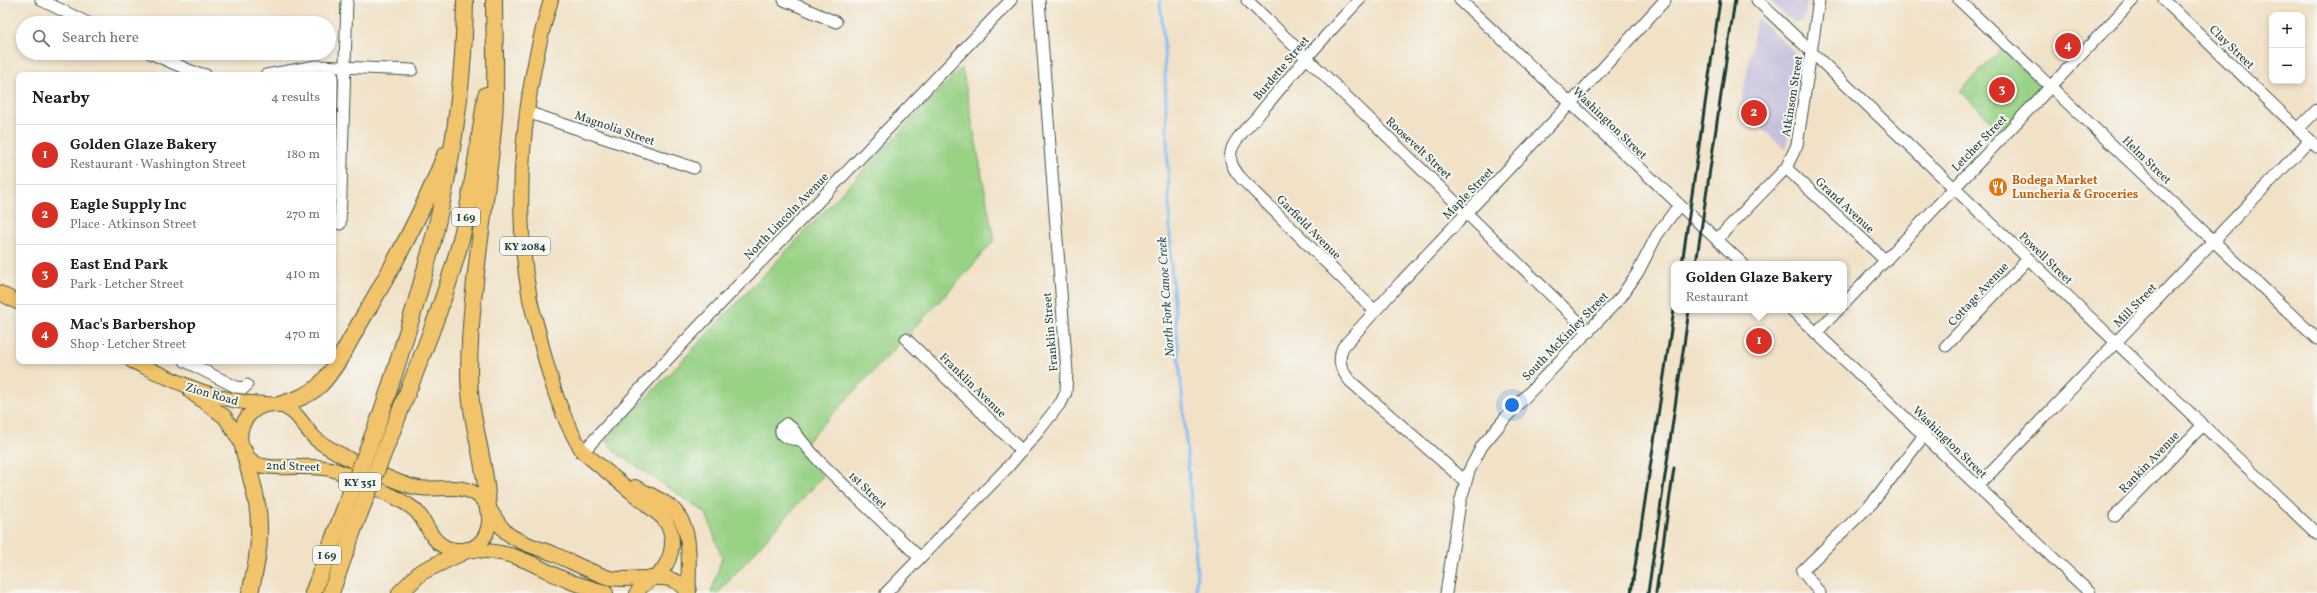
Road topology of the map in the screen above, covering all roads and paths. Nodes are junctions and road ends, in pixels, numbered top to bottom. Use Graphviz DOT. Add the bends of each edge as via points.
graph roads {
  1 [pos="41,0"];
  2 [pos="347,0"];
  3 [pos="466,0"];
  4 [pos="494,0"];
  5 [pos="551,0"];
  6 [pos="784,0"];
  7 [pos="1011,0"];
  8 [pos="1039,0"];
  9 [pos="1248,0"];
  10 [pos="1359,0"];
  11 [pos="1460,0"];
  12 [pos="1665,0"];
  13 [pos="1757,0"];
  14 [pos="1819,0"];
  15 [pos="1959,0"];
  16 [pos="2133,0"];
  17 [pos="2164,0"];
  18 [pos="74,16"];
  19 [pos="836,22"];
  20 [pos="1812,52"];
  21 [pos="1306,57"];
  22 [pos="166,60"];
  23 [pos="344,66"];
  24 [pos="412,70"];
  25 [pos="195,72"];
  26 [pos="282,72"];
  27 [pos="2051,87"];
  28 [pos="461,90"];
  29 [pos="1571,103"];
  30 [pos="2317,110"];
  31 [pos="527,112"];
  32 [pos="2298,129"];
  33 [pos="2313,143"];
  34 [pos="1230,158"];
  35 [pos="694,168"];
  36 [pos="1786,168"];
  37 [pos="1955,187"];
  38 [pos="1679,205"];
  39 [pos="1468,212"];
  40 [pos="340,224"];
  41 [pos="1717,239"];
  42 [pos="2214,242"];
  43 [pos="2028,258"];
  44 [pos="1740,261"];
  45 [pos="1886,261"];
  46 [pos="0,293"];
  47 [pos="16,301"];
  48 [pos="1847,301"];
  49 [pos="1374,311"];
  50 [pos="1795,313"];
  51 [pos="1835,313"];
  52 [pos="1589,332"];
  53 [pos="1816,333"];
  54 [pos="906,339"];
  55 [pos="2317,339"];
  56 [pos="2116,343"];
  57 [pos="1946,346"];
  58 [pos="336,363"];
  59 [pos="138,364"];
  60 [pos="191,364"];
  61 [pos="336,364"];
  62 [pos="179,384"];
  63 [pos="248,385"];
  64 [pos="274,404"];
  65 [pos="2203,425"];
  66 [pos="1925,434"];
  67 [pos="801,440"];
  68 [pos="243,447"];
  69 [pos="1022,451"];
  70 [pos="583,452"];
  71 [pos="609,472"];
  72 [pos="1466,481"];
  73 [pos="1978,486"];
  74 [pos="488,510"];
  75 [pos="2115,516"];
  76 [pos="2317,534"];
  77 [pos="467,550"];
  78 [pos="919,557"];
  79 [pos="654,578"];
  80 [pos="250,593"];
  81 [pos="313,593"];
  82 [pos="331,593"];
  83 [pos="400,593"];
  84 [pos="606,593"];
  85 [pos="637,593"];
  86 [pos="688,593"];
  87 [pos="886,593"];
  88 [pos="1446,593"];
  89 [pos="1820,593"];
  90 [pos="2090,593"];
  1 -- 18 [label="street"];
  2 -- 23 [label="street"];
  3 -- 28 [label="highway, I 69"];
  4 -- 74 [label="highway" via="494,116 469,374 473,423 487,487"];
  4 -- 82 [label="highway, I 69, bridge" via="490,67 462,237 442,301"];
  5 -- 31 [label="main road, KY 2084"];
  6 -- 19 [label="street"];
  7 -- 70 [label="street, North Lincoln Avenue" via="664,363"];
  8 -- 69 [label="street, Franklin Street" via="1067,382 1066,392 1057,409"];
  9 -- 21 [label="street, Roosevelt Street"];
  10 -- 21 [label="street, Burdette Street"];
  11 -- 29 [label="street, Washington Street"];
  12 -- 29 [label="street, Maple Street"];
  13 -- 20 [label="street, Powell Street"];
  14 -- 20 [label="street, Atkinson Street"];
  15 -- 27 [label="street, Helm Street"];
  16 -- 27 [label="street, Letcher Street"];
  17 -- 32 [label="street, Clay Street"];
  20 -- 36 [label="street, Atkinson Street" via="1797,145"];
  20 -- 37 [label="street, Powell Street"];
  21 -- 34 [label="street, Burdette Street" via="1234,145"];
  21 -- 39 [label="street, Roosevelt Street"];
  22 -- 25 [label="street"];
  23 -- 24 [label="street"];
  23 -- 26 [label="street"];
  23 -- 40 [label="street"];
  27 -- 37 [label="street, Letcher Street"];
  27 -- 42 [label="street, Helm Street"];
  28 -- 58 [label="highway" via="447,149 421,215"];
  28 -- 81 [label="highway, I 69, bridge" via="447,186 434,245 380,417"];
  29 -- 38 [label="street, Washington Street"];
  29 -- 39 [label="street, Maple Street"];
  30 -- 32 [label="street"];
  31 -- 35 [label="street, Magnolia Street"];
  31 -- 70 [label="main road, KY 2084" via="523,189 530,299 553,391"];
  32 -- 33 [label="street, Clay Street"];
  33 -- 42 [label="street, Mill Street"];
  34 -- 49 [label="street, Garfield Avenue" via="1240,177"];
  36 -- 41 [label="street, Atkinson Street"];
  36 -- 45 [label="street, Grand Avenue"];
  37 -- 43 [label="street, Powell Street"];
  37 -- 45 [label="street, Letcher Street"];
  38 -- 41 [label="street, Washington Street"];
  38 -- 52 [label="street, South McKinley Street" via="1657,235 1638,272 1621,297"];
  39 -- 49 [label="street, Maple Street"];
  39 -- 52 [label="street, Roosevelt Street"];
  41 -- 44 [label="street, Washington Street"];
  42 -- 55 [label="street, Helm Street"];
  42 -- 56 [label="street, Mill Street"];
  43 -- 56 [label="street, Powell Street"];
  43 -- 57 [label="street, Cottage Avenue"];
  45 -- 48 [label="street, Letcher Street"];
  46 -- 47 [label="main road"];
  49 -- 72 [label="street, Maple Street" via="1343,347 1339,362 1343,372 1380,408"];
  50 -- 53 [label="street, Washington Street"];
  51 -- 53 [label="street"];
  52 -- 72 [label="street, South McKinley Street" via="1490,434 1476,457"];
  53 -- 66 [label="street, Washington Street"];
  54 -- 69 [label="street, Franklin Avenue"];
  56 -- 65 [label="street, Powell Street"];
  56 -- 73 [label="street, Mill Street"];
  59 -- 62 [label="main road, Zion Road / KY 351"];
  60 -- 63 [label="street" via="240,389"];
  61 -- 64 [label="highway" via="320,385 307,394"];
  62 -- 64 [label="main road, Zion Road / KY 351" via="226,400"];
  62 -- 68 [label="main road, Zion Road / KY 351" via="225,417"];
  64 -- 68 [label="main road" via="255,410 244,420 241,427"];
  64 -- 74 [label="main road, 2nd Street / KY 351" via="293,412 316,439 402,484 415,488 467,490 480,497"];
  65 -- 75 [label="street, Rankin Avenue"];
  65 -- 76 [label="street, Powell Street"];
  66 -- 73 [label="street, Washington Street"];
  66 -- 89 [label="street" via="1873,502 1802,572"];
  67 -- 78 [label="street, 1st Street" via="819,461"];
  68 -- 77 [label="main road, 2nd Street / KY 351" via="254,462 264,466 313,465 335,470 415,509 441,546"];
  68 -- 80 [label="highway" via="255,491 259,525 256,564"];
  69 -- 78 [label="street, Franklin Street"];
  70 -- 71 [label="main road, KY 2084"];
  71 -- 79 [label="main road, KY 2084" via="662,518 671,531 672,548 660,573"];
  71 -- 86 [label="main road, KY 2084" via="669,506 680,519 687,532"];
  72 -- 88 [label="street, South McKinley Street"];
  73 -- 90 [label="street, Washington Street"];
  74 -- 77 [label="main road" via="490,522 485,536 476,546"];
  74 -- 79 [label="main road, 2nd Street / KY 351" via="511,536 598,575 623,581"];
  77 -- 83 [label="highway" via="421,572"];
  77 -- 84 [label="main road, 2nd Street / KY 351" via="514,556 569,581"];
  78 -- 87 [label="street, Franklin Street"];
  79 -- 85 [label="main road" via="646,582"];
  79 -- 86 [label="main road, 2nd Street / KY 351" via="673,579"];
}
